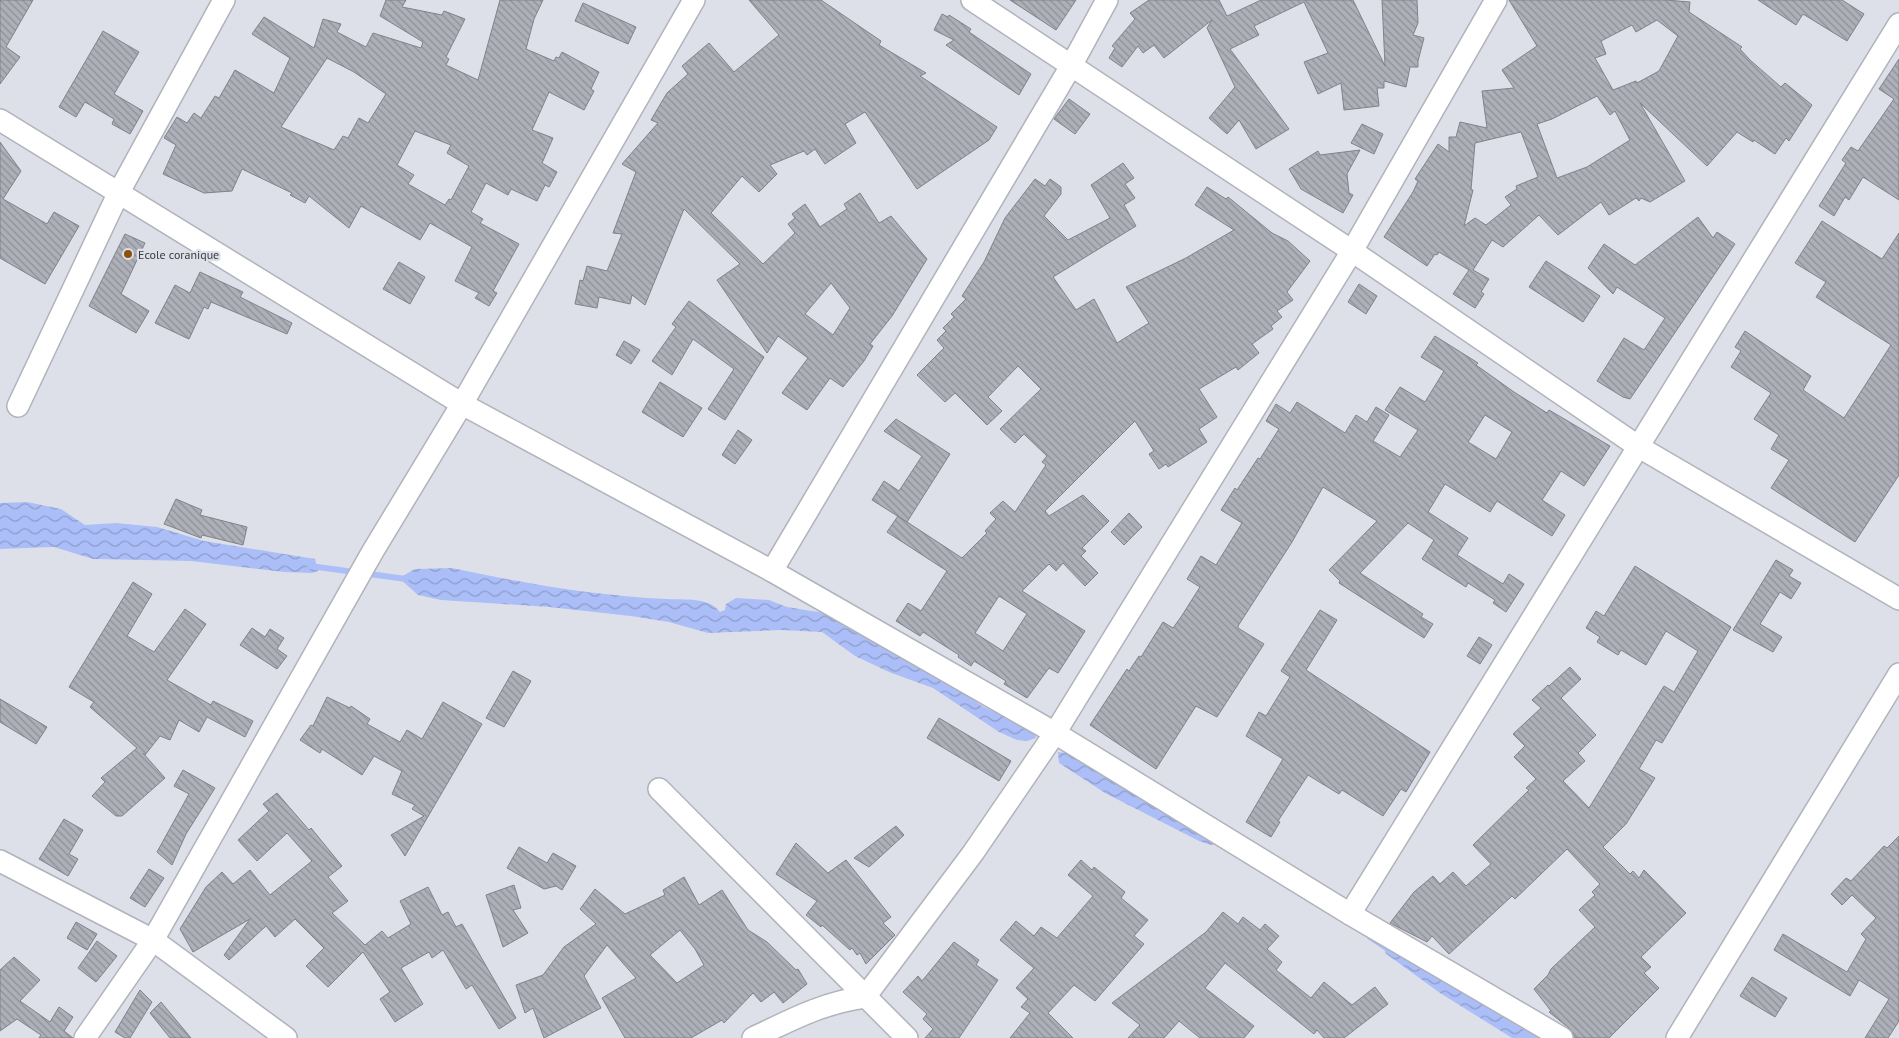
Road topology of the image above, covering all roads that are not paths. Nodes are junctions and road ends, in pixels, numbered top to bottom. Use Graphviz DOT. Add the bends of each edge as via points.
graph roads {
  1 [pos="224,0"];
  2 [pos="694,0"];
  3 [pos="972,0"];
  4 [pos="1107,0"];
  5 [pos="1496,0"];
  6 [pos="1899,24"];
  7 [pos="1070,66"];
  8 [pos="0,120"];
  9 [pos="119,192"];
  10 [pos="1352,251"];
  11 [pos="462,404"];
  12 [pos="18,406"];
  13 [pos="1639,446"];
  14 [pos="772,571"];
  15 [pos="1899,599"];
  16 [pos="1899,674"];
  17 [pos="1055,733"];
  18 [pos="659,789"];
  19 [pos="0,861"];
  20 [pos="1350,914"];
  21 [pos="152,940"];
  22 [pos="865,997"];
  23 [pos="758,1037"];
  24 [pos="85,1038"];
  25 [pos="286,1038"];
  26 [pos="907,1038"];
  27 [pos="1562,1038"];
  28 [pos="1677,1038"];
  1 -- 9 [label="street"];
  2 -- 11 [label="street"];
  3 -- 7 [label="street"];
  4 -- 7 [label="street"];
  5 -- 10 [label="street"];
  6 -- 13 [label="street"];
  7 -- 10 [label="street"];
  7 -- 14 [label="street"];
  8 -- 9 [label="street"];
  9 -- 11 [label="street"];
  9 -- 12 [label="street"];
  10 -- 13 [label="street"];
  10 -- 17 [label="street"];
  11 -- 14 [label="street"];
  11 -- 21 [label="street" via="374,551"];
  13 -- 15 [label="street"];
  13 -- 20 [label="street"];
  14 -- 17 [label="street"];
  16 -- 28 [label="street"];
  17 -- 20 [label="street"];
  17 -- 22 [label="street" via="973,852"];
  18 -- 22 [label="street"];
  19 -- 21 [label="street"];
  20 -- 27 [label="street"];
  21 -- 24 [label="street"];
  21 -- 25 [label="street"];
  22 -- 23 [label="street" via="840,1000 812,1009"];
  22 -- 26 [label="street"];
}
